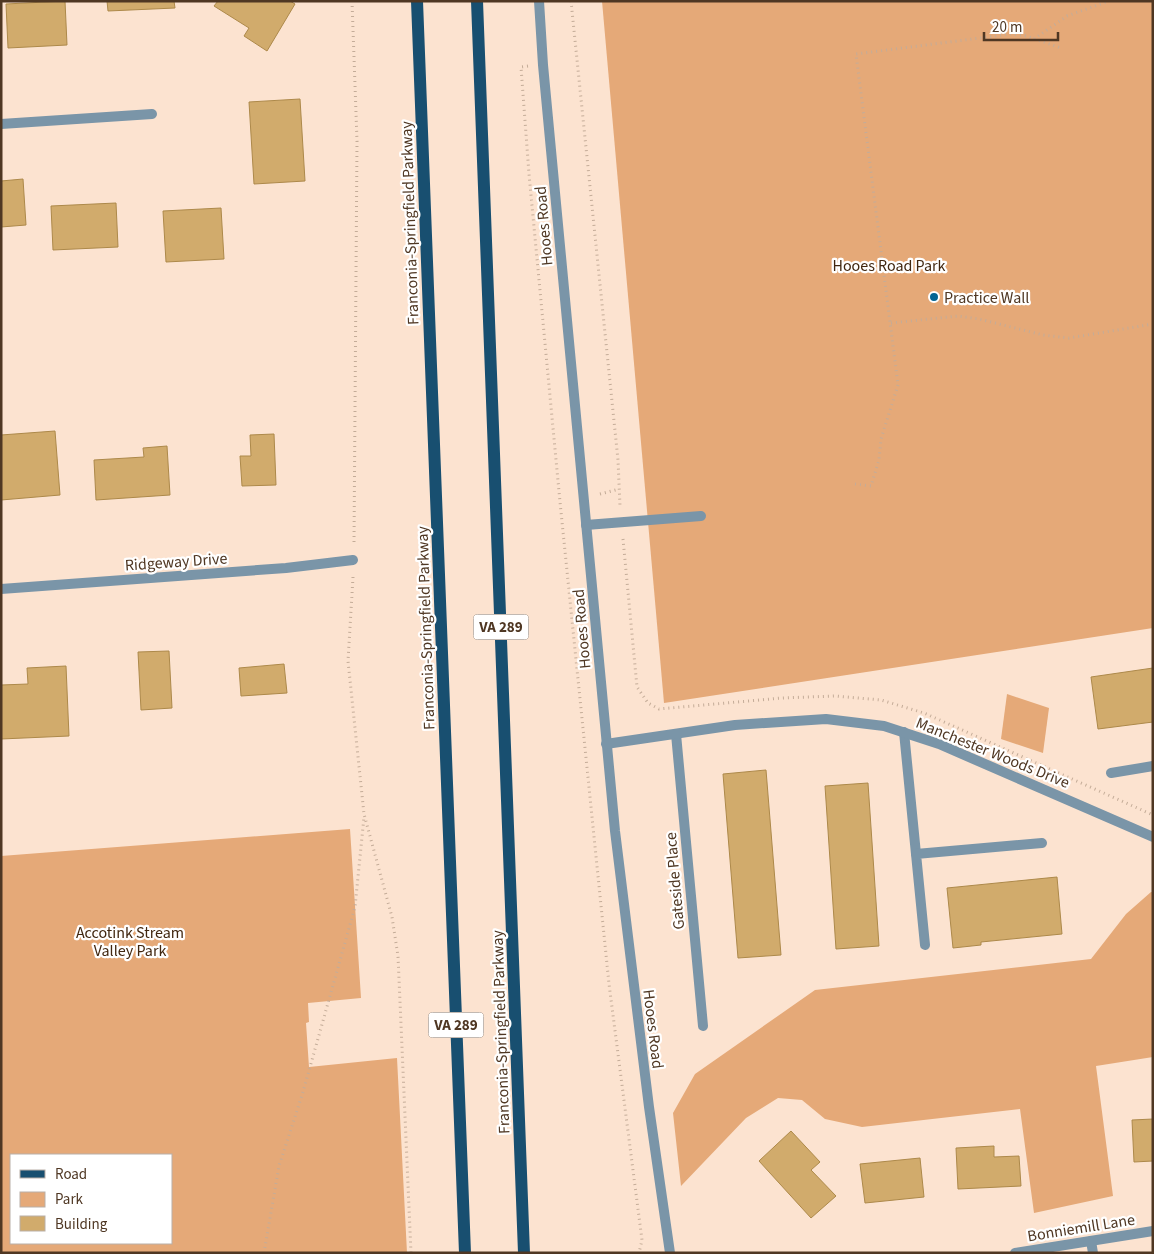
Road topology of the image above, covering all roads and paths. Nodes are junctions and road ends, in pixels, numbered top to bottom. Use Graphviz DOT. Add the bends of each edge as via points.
graph roads {
  1 [pos="352,1"];
  2 [pos="417,1"];
  3 [pos="477,1"];
  4 [pos="539,1"];
  5 [pos="571,1"];
  6 [pos="1109,1"];
  7 [pos="1034,39"];
  8 [pos="1061,48"];
  9 [pos="543,65"];
  10 [pos="152,114"];
  11 [pos="1,124"];
  12 [pos="891,323"];
  13 [pos="1153,324"];
  14 [pos="855,484"];
  15 [pos="701,516"];
  16 [pos="621,523"];
  17 [pos="586,526"];
  18 [pos="353,560"];
  19 [pos="1,589"];
  20 [pos="904,732"];
  21 [pos="676,734"];
  22 [pos="606,744"];
  23 [pos="1153,766"];
  24 [pos="1111,772"];
  25 [pos="364,814"];
  26 [pos="1153,815"];
  27 [pos="1153,837"];
  28 [pos="1042,843"];
  29 [pos="916,854"];
  30 [pos="925,945"];
  31 [pos="703,1026"];
  32 [pos="1153,1231"];
  33 [pos="1091,1241"];
  34 [pos="264,1253"];
  35 [pos="411,1253"];
  36 [pos="465,1253"];
  37 [pos="524,1253"];
  38 [pos="640,1253"];
  39 [pos="670,1253"];
  40 [pos="1015,1253"];
  41 [pos="1093,1253"];
  1 -- 18 [label="path" via="357,142"];
  2 -- 36 [label="main road, Franconia-Springfield Parkway / VA 289"];
  3 -- 37 [label="main road, Franconia-Springfield Parkway / VA 289"];
  4 -- 9 [label="street, Hooes Road"];
  5 -- 16 [label="path" via="618,460"];
  6 -- 7 [label="path" via="1067,16"];
  7 -- 8 [label="path"];
  7 -- 12 [label="path" via="1011,34 856,54"];
  9 -- 17 [label="street, Hooes Road"];
  9 -- 38 [label="path" via="521,67 529,174 582,728 609,984 642,1240"];
  10 -- 11 [label="street"];
  12 -- 13 [label="path" via="958,316 1069,338"];
  12 -- 14 [label="path" via="898,385 871,486"];
  15 -- 16 [label="street"];
  16 -- 17 [label="street"];
  16 -- 26 [label="path" via="638,687 648,703 659,709 782,698 835,696 881,700 924,713"];
  17 -- 22 [label="street, Hooes Road"];
  18 -- 19 [label="street, Ridgeway Drive"];
  18 -- 25 [label="path" via="348,661"];
  20 -- 21 [label="street, Manchester Woods Drive" via="884,726 826,719 735,725"];
  20 -- 27 [label="street, Manchester Woods Drive" via="939,744"];
  20 -- 29 [label="street"];
  21 -- 22 [label="street, Manchester Woods Drive"];
  21 -- 31 [label="street, Gateside Place"];
  22 -- 39 [label="street, Hooes Road" via="624,911"];
  23 -- 24 [label="street"];
  25 -- 34 [label="path" via="355,908 279,1166"];
  25 -- 35 [label="path" via="396,933"];
  28 -- 29 [label="street"];
  29 -- 30 [label="street"];
  32 -- 33 [label="street, Bonniemill Lane"];
  33 -- 40 [label="street, Bonniemill Lane"];
  33 -- 41 [label="street"];
}
